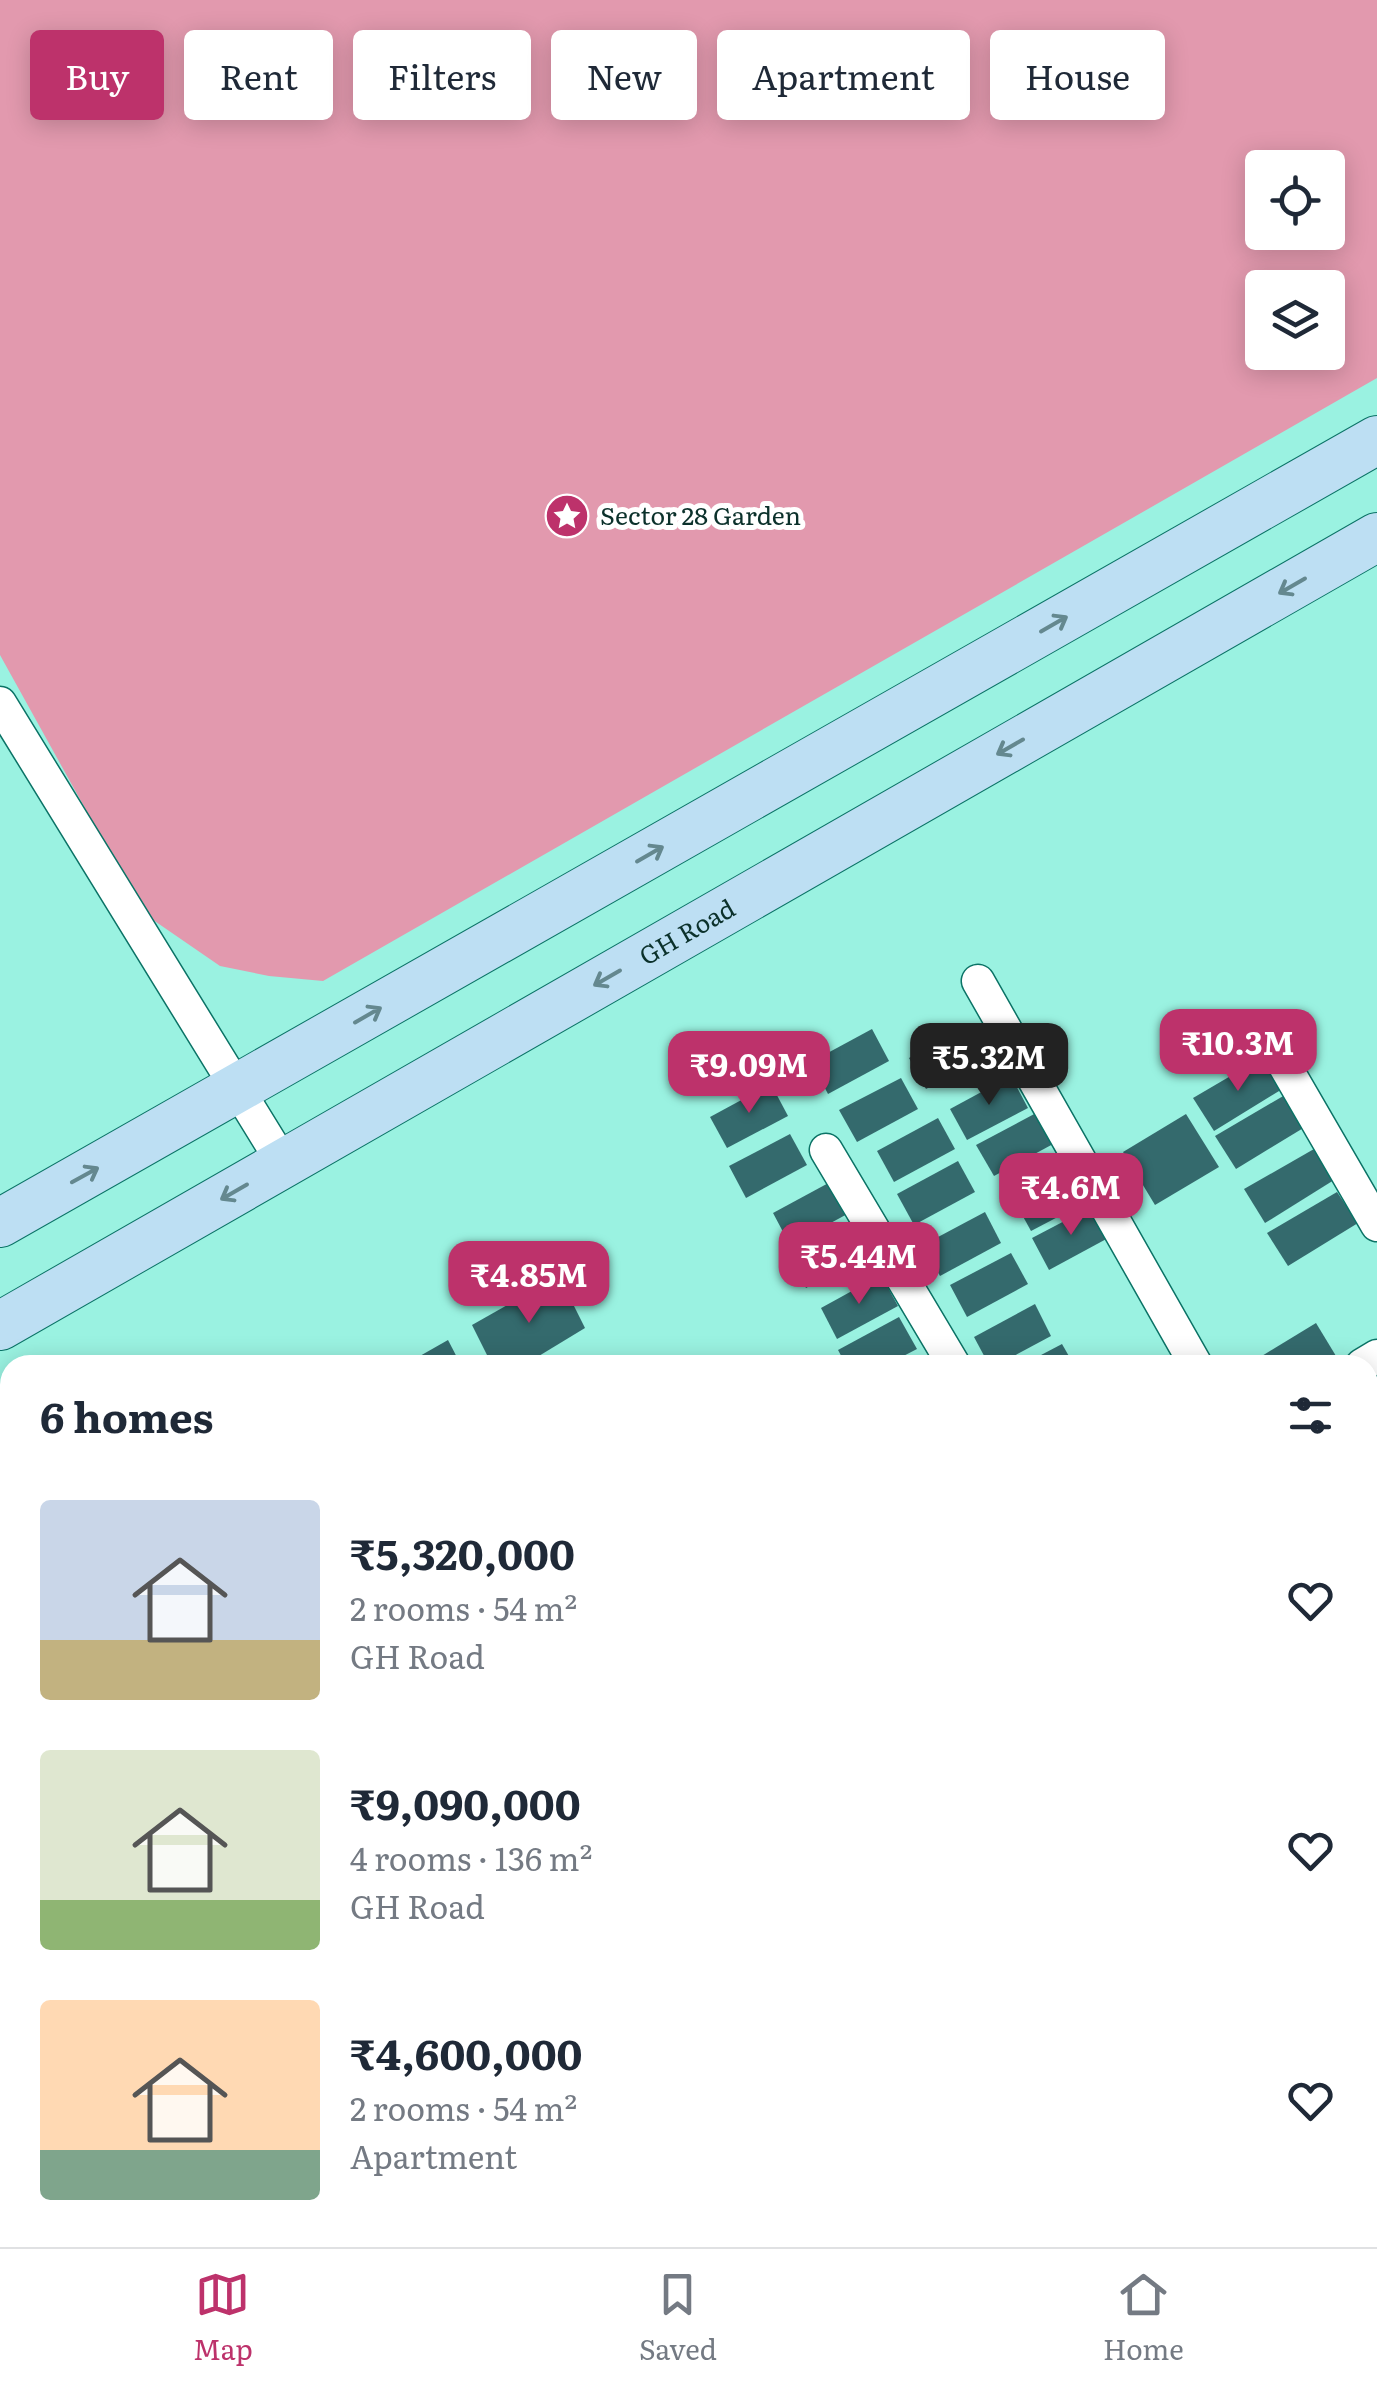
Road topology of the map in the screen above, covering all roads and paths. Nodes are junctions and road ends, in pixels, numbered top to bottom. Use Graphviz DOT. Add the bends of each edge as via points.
graph roads {
  1 [pos="1377,440"];
  2 [pos="1377,537"];
  3 [pos="0,703"];
  4 [pos="978,981"];
  5 [pos="1282,1061"];
  6 [pos="236,1090"];
  7 [pos="826,1150"];
  8 [pos="283,1164"];
  9 [pos="0,1222"];
  10 [pos="1377,1226"];
  11 [pos="0,1326"];
  12 [pos="948,1355"];
  13 [pos="1190,1355"];
  6 -- 1 [label="main road, one-way"];
  2 -- 8 [label="main road, GH Road, one-way"];
  3 -- 6 [label="street"];
  4 -- 13 [label="street"];
  5 -- 10 [label="street"];
  6 -- 8 [label="street"];
  9 -- 6 [label="main road, one-way"];
  7 -- 12 [label="street"];
  8 -- 11 [label="main road, GH Road, one-way"];
}
